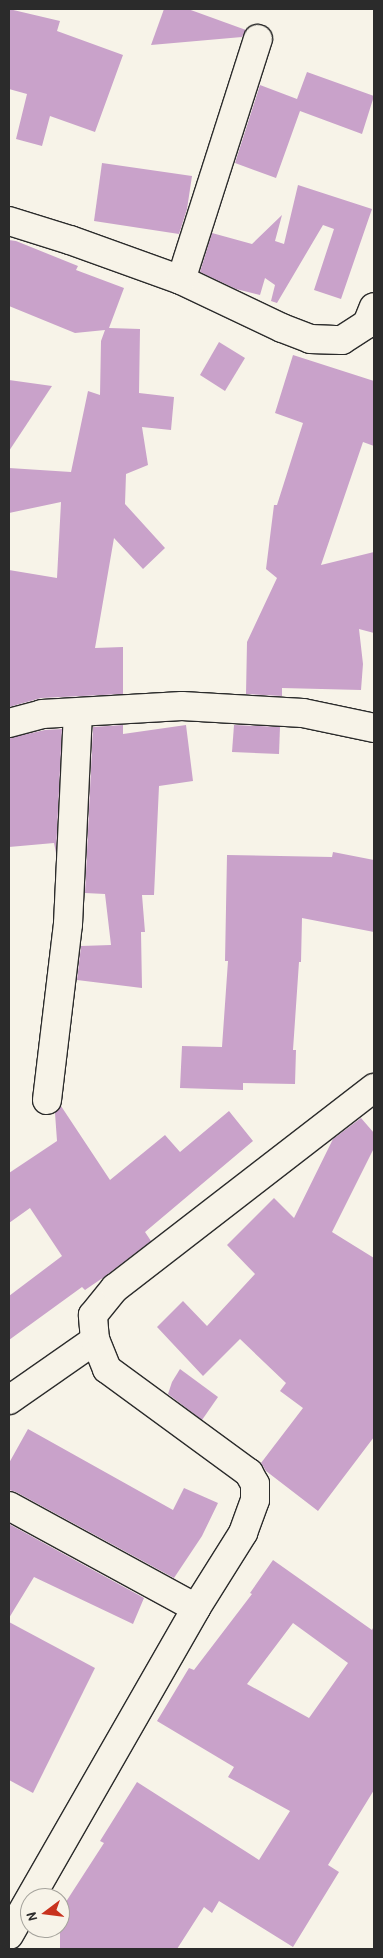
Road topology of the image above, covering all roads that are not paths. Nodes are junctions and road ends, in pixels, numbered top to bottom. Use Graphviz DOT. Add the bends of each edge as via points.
graph roads {
  1 [pos="258,39"];
  2 [pos="9,222"];
  3 [pos="181,280"];
  4 [pos="374,307"];
  5 [pos="78,713"];
  6 [pos="9,723"];
  7 [pos="374,728"];
  8 [pos="374,1088"];
  9 [pos="46,1100"];
  10 [pos="95,1340"];
  11 [pos="9,1400"];
  12 [pos="9,1506"];
  13 [pos="196,1608"];
  14 [pos="9,1935"];
  1 -- 3 [label="street"];
  2 -- 3 [label="street"];
  3 -- 4 [label="street" via="310,339 342,340 367,324"];
  5 -- 6 [label="street" via="42,714"];
  5 -- 7 [label="street" via="182,706 303,712"];
  5 -- 9 [label="street" via="68,924"];
  8 -- 10 [label="street" via="115,1288 93,1315"];
  10 -- 11 [label="street"];
  10 -- 13 [label="street" via="107,1369 249,1473 255,1484 252,1513 243,1534"];
  12 -- 13 [label="street"];
  13 -- 14 [label="street"];
}
